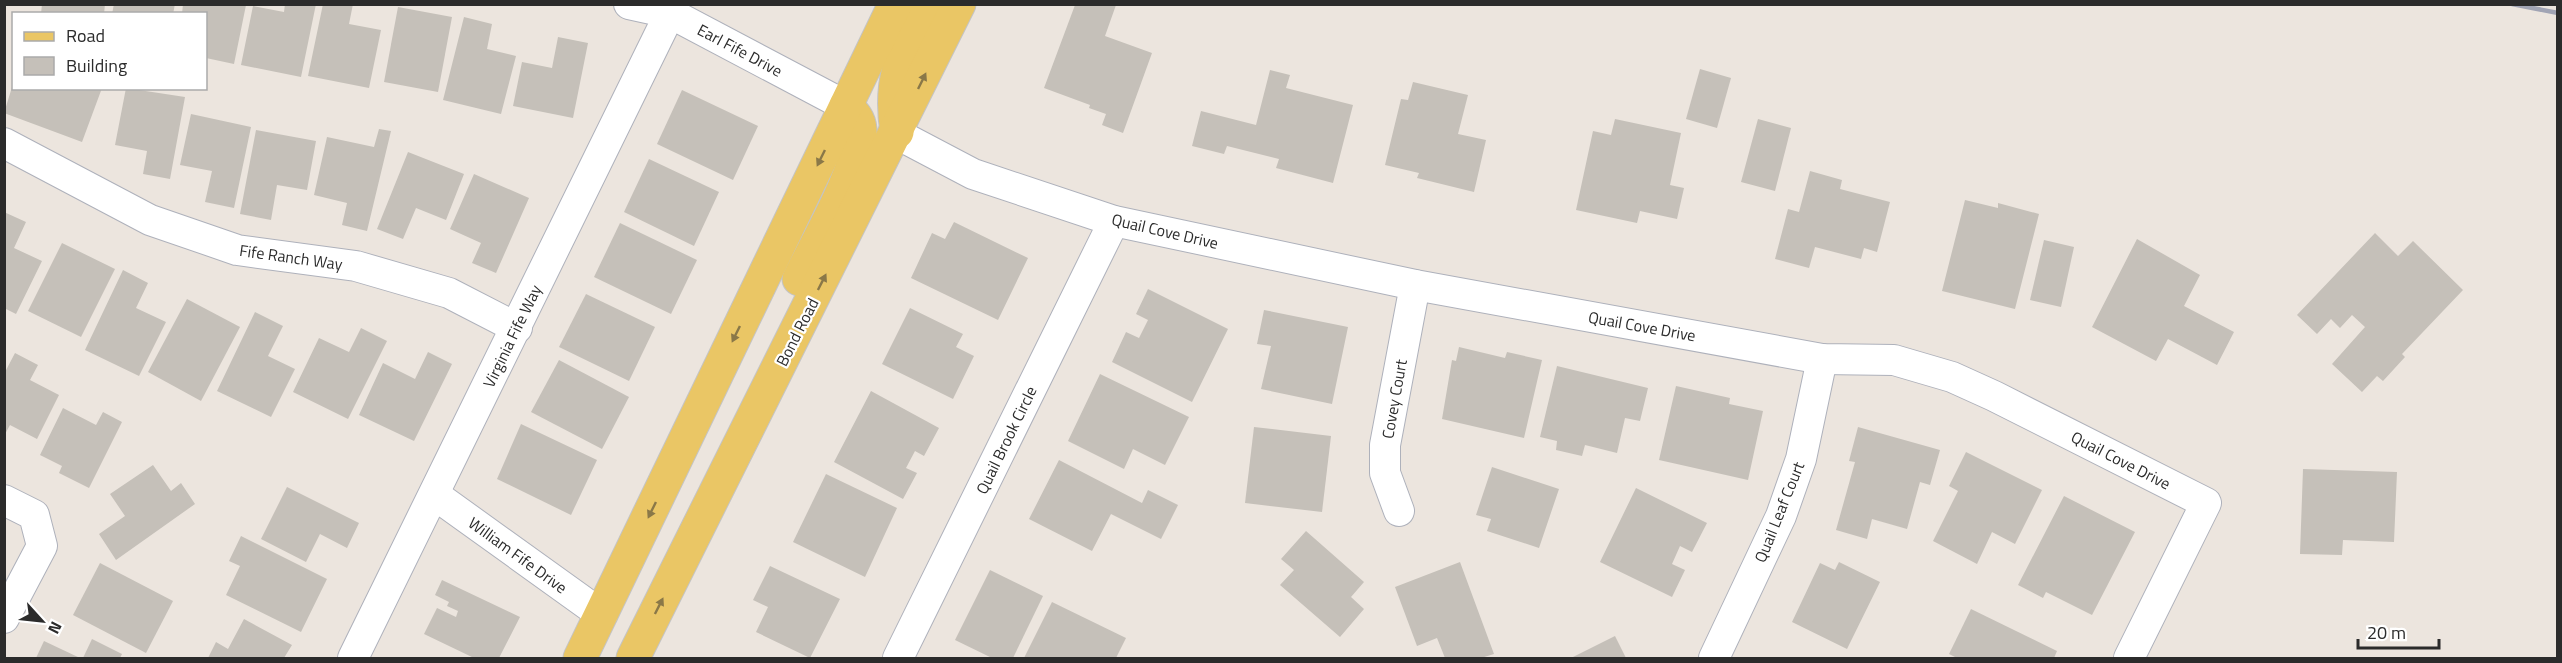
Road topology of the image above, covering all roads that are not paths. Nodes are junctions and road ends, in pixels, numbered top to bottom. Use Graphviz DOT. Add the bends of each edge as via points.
graph roads {
  1 [pos="629,4"];
  2 [pos="895,4"];
  3 [pos="927,4"];
  4 [pos="959,4"];
  5 [pos="669,13"];
  6 [pos="846,106"];
  7 [pos="897,134"];
  8 [pos="4,143"];
  9 [pos="1114,221"];
  10 [pos="1415,285"];
  11 [pos="517,328"];
  12 [pos="1822,359"];
  13 [pos="755,415"];
  14 [pos="435,495"];
  15 [pos="4,500"];
  16 [pos="1399,511"];
  17 [pos="602,615"];
  18 [pos="4,618"];
  19 [pos="353,658"];
  20 [pos="580,658"];
  21 [pos="610,658"];
  22 [pos="633,658"];
  23 [pos="898,658"];
  24 [pos="1714,658"];
  25 [pos="2129,658"];
  1 -- 5 [label="street, Earl Fife Drive"];
  2 -- 6 [label="main road"];
  3 -- 7 [label="main road" via="895,79"];
  7 -- 4 [label="main road, Bond Road, one-way"];
  5 -- 6 [label="street, Earl Fife Drive"];
  5 -- 11 [label="street, Virginia Fife Way"];
  6 -- 13 [label="main road" via="856,115 860,142 849,175 755,369"];
  6 -- 17 [label="main road, one-way"];
  7 -- 9 [label="street, Quail Cove Drive" via="973,174"];
  13 -- 7 [label="main road, Bond Road, one-way"];
  8 -- 11 [label="street, Fife Ranch Way" via="150,220 237,250 356,266 449,293"];
  9 -- 10 [label="street, Quail Cove Drive"];
  9 -- 23 [label="street, Quail Brook Circle"];
  10 -- 12 [label="street, Quail Cove Drive"];
  10 -- 16 [label="street, Covey Court" via="1385,445 1385,474"];
  11 -- 14 [label="street, Virginia Fife Way"];
  12 -- 24 [label="street, Quail Leaf Court" via="1801,459 1781,516"];
  12 -- 25 [label="street, Quail Cove Drive" via="1894,360 1952,377 2206,503"];
  22 -- 13 [label="main road, Bond Road, one-way"];
  14 -- 17 [label="street, William Fife Drive"];
  14 -- 19 [label="street, Virginia Fife Way"];
  15 -- 18 [label="street" via="34,515 42,546"];
  17 -- 20 [label="main road"];
  17 -- 21 [label="main road" via="614,634"];
}
